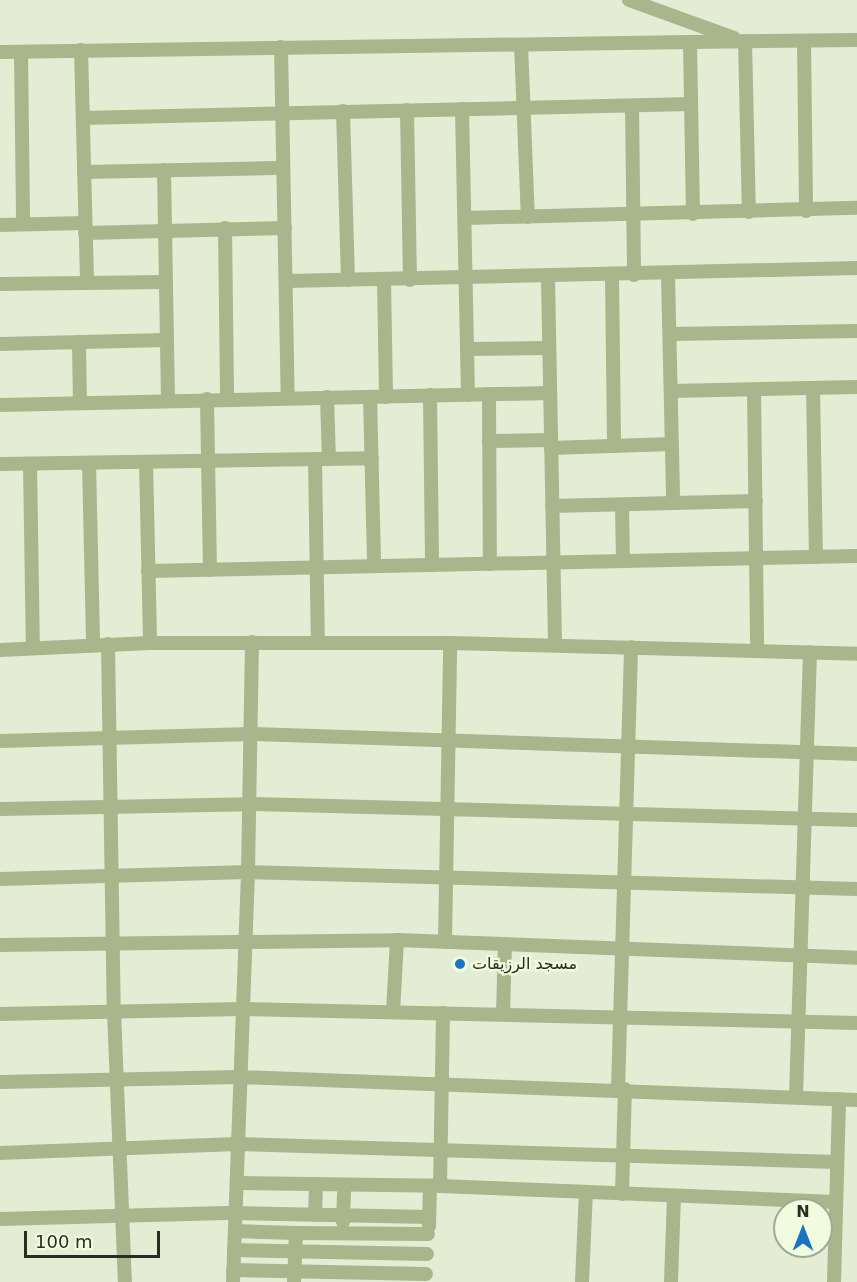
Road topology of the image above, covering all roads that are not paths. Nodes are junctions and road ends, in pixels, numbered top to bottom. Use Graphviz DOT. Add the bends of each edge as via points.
graph roads {
  1 [pos="629,0"];
  2 [pos="857,40"];
  3 [pos="804,41"];
  4 [pos="690,42"];
  5 [pos="745,42"];
  6 [pos="521,45"];
  7 [pos="281,47"];
  8 [pos="81,50"];
  9 [pos="0,52"];
  10 [pos="21,52"];
  11 [pos="691,104"];
  12 [pos="632,106"];
  13 [pos="524,108"];
  14 [pos="407,110"];
  15 [pos="462,110"];
  16 [pos="343,111"];
  17 [pos="282,112"];
  18 [pos="82,118"];
  19 [pos="283,168"];
  20 [pos="164,170"];
  21 [pos="84,172"];
  22 [pos="857,208"];
  23 [pos="806,211"];
  24 [pos="749,212"];
  25 [pos="693,214"];
  26 [pos="633,215"];
  27 [pos="528,217"];
  28 [pos="466,218"];
  29 [pos="23,224"];
  30 [pos="0,225"];
  31 [pos="85,228"];
  32 [pos="225,228"];
  33 [pos="285,228"];
  34 [pos="165,230"];
  35 [pos="857,268"];
  36 [pos="668,274"];
  37 [pos="634,275"];
  38 [pos="612,276"];
  39 [pos="548,278"];
  40 [pos="348,280"];
  41 [pos="384,280"];
  42 [pos="410,280"];
  43 [pos="467,280"];
  44 [pos="165,282"];
  45 [pos="287,282"];
  46 [pos="87,283"];
  47 [pos="0,284"];
  48 [pos="857,331"];
  49 [pos="670,334"];
  50 [pos="166,340"];
  51 [pos="79,342"];
  52 [pos="0,344"];
  53 [pos="549,348"];
  54 [pos="468,349"];
  55 [pos="857,387"];
  56 [pos="813,388"];
  57 [pos="754,390"];
  58 [pos="671,392"];
  59 [pos="550,393"];
  60 [pos="489,394"];
  61 [pos="430,395"];
  62 [pos="468,395"];
  63 [pos="327,397"];
  64 [pos="370,397"];
  65 [pos="386,397"];
  66 [pos="288,398"];
  67 [pos="207,399"];
  68 [pos="227,399"];
  69 [pos="168,400"];
  70 [pos="80,403"];
  71 [pos="0,405"];
  72 [pos="489,441"];
  73 [pos="551,444"];
  74 [pos="672,444"];
  75 [pos="614,446"];
  76 [pos="372,458"];
  77 [pos="315,459"];
  78 [pos="329,459"];
  79 [pos="208,460"];
  80 [pos="146,462"];
  81 [pos="88,463"];
  82 [pos="0,464"];
  83 [pos="30,464"];
  84 [pos="756,501"];
  85 [pos="673,503"];
  86 [pos="622,505"];
  87 [pos="552,506"];
  88 [pos="857,556"];
  89 [pos="816,557"];
  90 [pos="756,559"];
  91 [pos="623,561"];
  92 [pos="553,562"];
  93 [pos="490,564"];
  94 [pos="432,565"];
  95 [pos="374,566"];
  96 [pos="315,567"];
  97 [pos="210,570"];
  98 [pos="148,571"];
  99 [pos="252,642"];
  100 [pos="318,643"];
  101 [pos="450,643"];
  102 [pos="108,644"];
  103 [pos="150,644"];
  104 [pos="93,645"];
  105 [pos="555,645"];
  106 [pos="33,647"];
  107 [pos="631,647"];
  108 [pos="758,649"];
  109 [pos="0,650"];
  110 [pos="810,652"];
  111 [pos="857,654"];
  112 [pos="251,734"];
  113 [pos="112,738"];
  114 [pos="449,738"];
  115 [pos="0,741"];
  116 [pos="628,744"];
  117 [pos="806,752"];
  118 [pos="857,754"];
  119 [pos="250,804"];
  120 [pos="113,807"];
  121 [pos="448,808"];
  122 [pos="0,809"];
  123 [pos="627,812"];
  124 [pos="806,819"];
  125 [pos="857,820"];
  126 [pos="249,872"];
  127 [pos="447,875"];
  128 [pos="114,876"];
  129 [pos="0,879"];
  130 [pos="624,882"];
  131 [pos="803,887"];
  132 [pos="857,889"];
  133 [pos="246,940"];
  134 [pos="397,940"];
  135 [pos="445,942"];
  136 [pos="113,943"];
  137 [pos="505,944"];
  138 [pos="0,945"];
  139 [pos="623,951"];
  140 [pos="801,956"];
  141 [pos="857,958"];
  142 [pos="242,1009"];
  143 [pos="114,1011"];
  144 [pos="393,1012"];
  145 [pos="443,1013"];
  146 [pos="0,1014"];
  147 [pos="502,1014"];
  148 [pos="620,1017"];
  149 [pos="799,1021"];
  150 [pos="857,1023"];
  151 [pos="239,1077"];
  152 [pos="120,1078"];
  153 [pos="0,1082"];
  154 [pos="441,1085"];
  155 [pos="621,1089"];
  156 [pos="796,1097"];
  157 [pos="839,1099"];
  158 [pos="857,1100"];
  159 [pos="237,1144"];
  160 [pos="120,1149"];
  161 [pos="439,1150"];
  162 [pos="0,1153"];
  163 [pos="622,1155"];
  164 [pos="837,1162"];
  165 [pos="237,1183"];
  166 [pos="316,1185"];
  167 [pos="344,1185"];
  168 [pos="435,1186"];
  169 [pos="586,1192"];
  170 [pos="622,1194"];
  171 [pos="674,1196"];
  172 [pos="836,1202"];
  173 [pos="235,1213"];
  174 [pos="315,1215"];
  175 [pos="122,1216"];
  176 [pos="343,1216"];
  177 [pos="429,1217"];
  178 [pos="0,1219"];
  179 [pos="235,1231"];
  180 [pos="296,1233"];
  181 [pos="342,1234"];
  182 [pos="429,1234"];
  183 [pos="234,1250"];
  184 [pos="295,1251"];
  185 [pos="342,1252"];
  186 [pos="408,1254"];
  187 [pos="427,1254"];
  188 [pos="408,1274"];
  189 [pos="233,1276"];
  190 [pos="294,1276"];
  191 [pos="341,1277"];
  192 [pos="426,1278"];
  193 [pos="125,1282"];
  194 [pos="582,1282"];
  195 [pos="671,1282"];
  196 [pos="834,1282"];
  1 -- 5 [label="street"];
  2 -- 3 [label="street"];
  3 -- 5 [label="street"];
  3 -- 23 [label="street"];
  4 -- 5 [label="street"];
  4 -- 6 [label="street"];
  4 -- 11 [label="street"];
  5 -- 24 [label="street"];
  6 -- 7 [label="street"];
  6 -- 13 [label="street"];
  7 -- 8 [label="street"];
  7 -- 17 [label="street"];
  8 -- 10 [label="street"];
  8 -- 18 [label="street"];
  9 -- 10 [label="street"];
  10 -- 29 [label="street"];
  11 -- 12 [label="street"];
  11 -- 25 [label="street"];
  12 -- 13 [label="street"];
  12 -- 26 [label="street"];
  13 -- 15 [label="street"];
  13 -- 27 [label="street"];
  14 -- 15 [label="street"];
  14 -- 16 [label="street"];
  14 -- 42 [label="street"];
  15 -- 28 [label="street"];
  16 -- 17 [label="street"];
  16 -- 40 [label="street"];
  17 -- 18 [label="street"];
  17 -- 19 [label="street"];
  18 -- 21 [label="street"];
  19 -- 20 [label="street"];
  19 -- 33 [label="street"];
  20 -- 21 [label="street"];
  20 -- 34 [label="street"];
  21 -- 31 [label="street"];
  22 -- 23 [label="street"];
  23 -- 24 [label="street"];
  24 -- 25 [label="street"];
  25 -- 26 [label="street"];
  26 -- 27 [label="street"];
  26 -- 37 [label="street"];
  27 -- 28 [label="street"];
  28 -- 43 [label="street"];
  29 -- 30 [label="street"];
  29 -- 31 [label="street"];
  31 -- 34 [label="street"];
  31 -- 46 [label="street"];
  32 -- 33 [label="street"];
  32 -- 34 [label="street"];
  32 -- 68 [label="street"];
  33 -- 45 [label="street"];
  34 -- 44 [label="street"];
  35 -- 36 [label="street"];
  36 -- 37 [label="street"];
  36 -- 49 [label="street"];
  37 -- 38 [label="street"];
  38 -- 39 [label="street"];
  38 -- 75 [label="street"];
  39 -- 43 [label="street"];
  39 -- 53 [label="street"];
  40 -- 41 [label="street"];
  40 -- 45 [label="street"];
  41 -- 42 [label="street"];
  41 -- 65 [label="street"];
  42 -- 43 [label="street"];
  43 -- 54 [label="street"];
  44 -- 46 [label="street"];
  44 -- 50 [label="street"];
  45 -- 66 [label="street"];
  46 -- 47 [label="street"];
  48 -- 49 [label="street"];
  49 -- 58 [label="street"];
  50 -- 51 [label="street"];
  50 -- 69 [label="street"];
  51 -- 52 [label="street"];
  51 -- 70 [label="street"];
  53 -- 54 [label="street"];
  53 -- 59 [label="street"];
  54 -- 62 [label="street"];
  55 -- 56 [label="street"];
  56 -- 57 [label="street"];
  56 -- 89 [label="street"];
  57 -- 58 [label="street"];
  57 -- 84 [label="street"];
  58 -- 74 [label="street"];
  59 -- 60 [label="street"];
  59 -- 73 [label="street"];
  60 -- 62 [label="street"];
  60 -- 72 [label="street"];
  61 -- 62 [label="street"];
  61 -- 65 [label="street"];
  61 -- 94 [label="street"];
  63 -- 64 [label="street"];
  63 -- 66 [label="street"];
  63 -- 78 [label="street"];
  64 -- 65 [label="street"];
  64 -- 76 [label="street"];
  66 -- 68 [label="street"];
  67 -- 68 [label="street"];
  67 -- 69 [label="street"];
  67 -- 79 [label="street"];
  69 -- 70 [label="street"];
  70 -- 71 [label="street"];
  72 -- 73 [label="street"];
  72 -- 93 [label="street"];
  73 -- 75 [label="street"];
  73 -- 87 [label="street"];
  74 -- 75 [label="street"];
  74 -- 85 [label="street"];
  76 -- 78 [label="street"];
  76 -- 95 [label="street"];
  77 -- 78 [label="street"];
  77 -- 79 [label="street"];
  77 -- 96 [label="street"];
  79 -- 80 [label="street"];
  79 -- 97 [label="street"];
  80 -- 81 [label="street"];
  80 -- 98 [label="street"];
  81 -- 83 [label="street"];
  81 -- 104 [label="street"];
  82 -- 83 [label="street"];
  83 -- 106 [label="street"];
  84 -- 85 [label="street"];
  84 -- 90 [label="street"];
  85 -- 86 [label="street"];
  86 -- 87 [label="street"];
  86 -- 91 [label="street"];
  87 -- 92 [label="street"];
  88 -- 89 [label="street"];
  89 -- 90 [label="street"];
  90 -- 91 [label="street"];
  90 -- 108 [label="street"];
  91 -- 92 [label="street"];
  92 -- 93 [label="street"];
  92 -- 105 [label="street"];
  93 -- 94 [label="street"];
  94 -- 95 [label="street"];
  95 -- 96 [label="street"];
  96 -- 97 [label="street"];
  96 -- 100 [label="street"];
  97 -- 98 [label="street"];
  98 -- 103 [label="street"];
  99 -- 100 [label="street"];
  99 -- 103 [label="street"];
  99 -- 112 [label="street"];
  100 -- 101 [label="street"];
  101 -- 105 [label="street"];
  101 -- 114 [label="street"];
  102 -- 103 [label="street"];
  102 -- 104 [label="street"];
  102 -- 113 [label="street"];
  104 -- 106 [label="street"];
  105 -- 107 [label="street"];
  106 -- 109 [label="street"];
  107 -- 108 [label="street"];
  107 -- 116 [label="street"];
  108 -- 110 [label="street"];
  110 -- 111 [label="street"];
  110 -- 117 [label="street"];
  112 -- 113 [label="street"];
  112 -- 114 [label="street"];
  112 -- 119 [label="street"];
  113 -- 115 [label="street"];
  113 -- 120 [label="street"];
  114 -- 116 [label="street"];
  114 -- 121 [label="street"];
  116 -- 117 [label="street"];
  116 -- 123 [label="street"];
  117 -- 118 [label="street"];
  117 -- 124 [label="street"];
  119 -- 120 [label="street"];
  119 -- 121 [label="street"];
  119 -- 126 [label="street"];
  120 -- 122 [label="street"];
  120 -- 128 [label="street"];
  121 -- 123 [label="street"];
  121 -- 127 [label="street"];
  123 -- 124 [label="street"];
  123 -- 130 [label="street"];
  124 -- 125 [label="street"];
  124 -- 131 [label="street"];
  126 -- 127 [label="street"];
  126 -- 128 [label="street"];
  126 -- 133 [label="street"];
  127 -- 130 [label="street"];
  127 -- 135 [label="street"];
  128 -- 129 [label="street"];
  128 -- 136 [label="street"];
  130 -- 131 [label="street"];
  130 -- 139 [label="street"];
  131 -- 132 [label="street"];
  131 -- 140 [label="street"];
  133 -- 134 [label="street"];
  133 -- 136 [label="street"];
  133 -- 142 [label="street"];
  134 -- 135 [label="street"];
  134 -- 144 [label="street"];
  135 -- 137 [label="street"];
  136 -- 138 [label="street"];
  136 -- 143 [label="street"];
  137 -- 139 [label="street"];
  137 -- 147 [label="street"];
  139 -- 140 [label="street"];
  139 -- 148 [label="street"];
  140 -- 141 [label="street"];
  140 -- 149 [label="street"];
  142 -- 143 [label="street"];
  142 -- 144 [label="street"];
  142 -- 151 [label="street"];
  143 -- 146 [label="street"];
  143 -- 152 [label="street"];
  144 -- 145 [label="street"];
  145 -- 147 [label="street"];
  145 -- 154 [label="street"];
  147 -- 148 [label="street"];
  148 -- 149 [label="street"];
  148 -- 155 [label="street"];
  149 -- 150 [label="street"];
  149 -- 156 [label="street"];
  151 -- 152 [label="street"];
  151 -- 154 [label="street"];
  151 -- 159 [label="street"];
  152 -- 153 [label="street"];
  152 -- 160 [label="street"];
  154 -- 155 [label="street"];
  154 -- 161 [label="street"];
  155 -- 156 [label="street"];
  155 -- 163 [label="street"];
  156 -- 157 [label="street"];
  157 -- 158 [label="street"];
  157 -- 164 [label="street"];
  159 -- 160 [label="street"];
  159 -- 161 [label="street"];
  159 -- 165 [label="street"];
  160 -- 162 [label="street"];
  160 -- 175 [label="street"];
  161 -- 163 [label="street"];
  161 -- 168 [label="street"];
  163 -- 164 [label="street"];
  163 -- 170 [label="street"];
  164 -- 172 [label="street"];
  165 -- 166 [label="street"];
  165 -- 173 [label="street"];
  166 -- 167 [label="street"];
  166 -- 174 [label="street"];
  167 -- 168 [label="street"];
  167 -- 176 [label="street"];
  168 -- 169 [label="street"];
  168 -- 177 [label="street"];
  169 -- 170 [label="street"];
  169 -- 194 [label="street"];
  170 -- 171 [label="street"];
  171 -- 172 [label="street"];
  171 -- 195 [label="street"];
  172 -- 196 [label="street"];
  173 -- 174 [label="street"];
  173 -- 175 [label="street"];
  173 -- 179 [label="street"];
  174 -- 176 [label="street"];
  175 -- 178 [label="street"];
  175 -- 193 [label="street"];
  176 -- 177 [label="street"];
  176 -- 181 [label="street"];
  177 -- 182 [label="street"];
  179 -- 180 [label="street"];
  179 -- 183 [label="street"];
  180 -- 181 [label="street"];
  180 -- 184 [label="street"];
  181 -- 182 [label="street"];
  181 -- 185 [label="street"];
  182 -- 187 [label="street"];
  183 -- 184 [label="street"];
  183 -- 189 [label="street"];
  184 -- 185 [label="street"];
  184 -- 190 [label="street"];
  185 -- 186 [label="street"];
  185 -- 191 [label="street"];
  186 -- 187 [label="street"];
  186 -- 188 [label="street"];
  187 -- 192 [label="street"];
  188 -- 191 [label="street"];
  188 -- 192 [label="street"];
  189 -- 190 [label="street"];
  190 -- 191 [label="street"];
}
